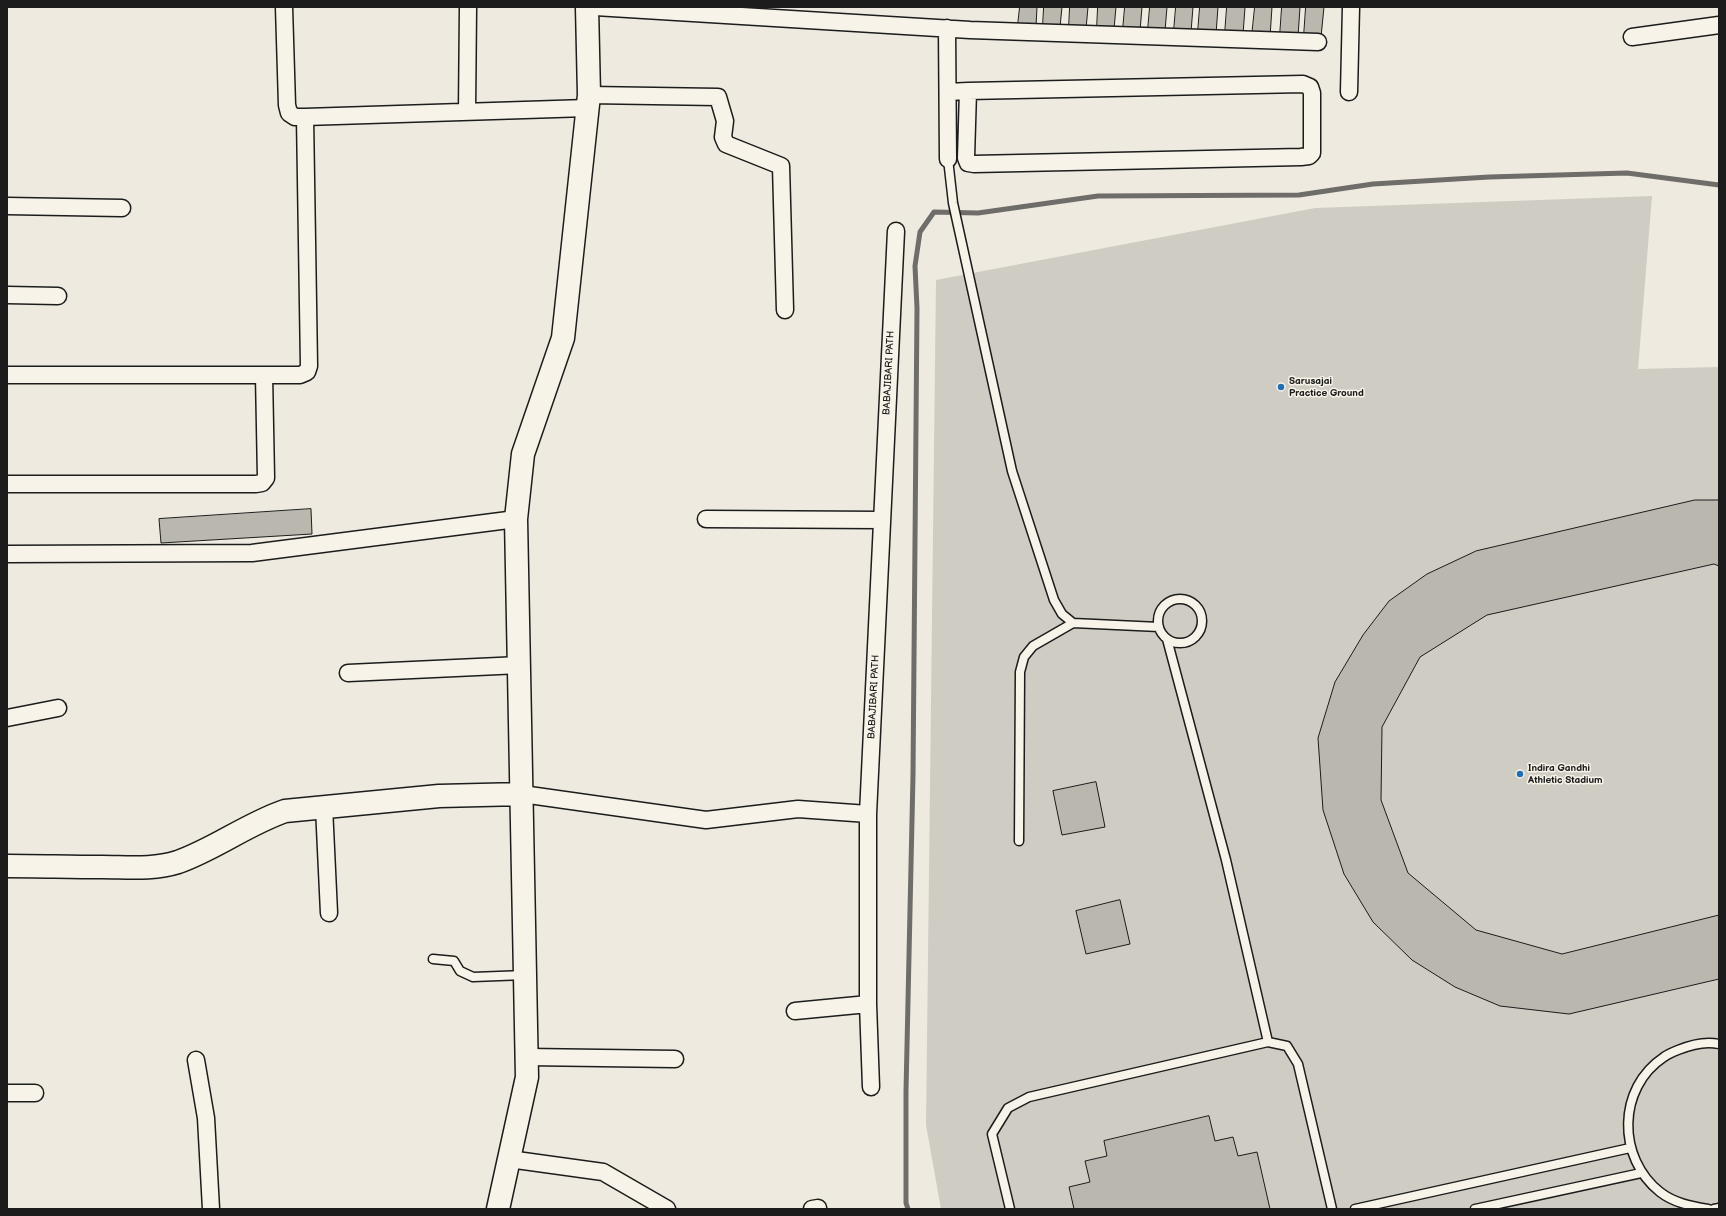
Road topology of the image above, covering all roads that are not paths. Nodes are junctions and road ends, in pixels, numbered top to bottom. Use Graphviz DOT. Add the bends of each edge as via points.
graph roads {
  1 [pos="284,7"];
  2 [pos="468,7"];
  3 [pos="587,7"];
  4 [pos="594,7"];
  5 [pos="1351,7"];
  6 [pos="1719,25"];
  7 [pos="947,28"];
  8 [pos="1632,36"];
  9 [pos="1318,42"];
  10 [pos="968,91"];
  11 [pos="948,92"];
  12 [pos="1349,92"];
  13 [pos="588,101"];
  14 [pos="467,112"];
  15 [pos="305,117"];
  16 [pos="948,158"];
  17 [pos="7,206"];
  18 [pos="122,208"];
  19 [pos="896,231"];
  20 [pos="7,295"];
  21 [pos="58,296"];
  22 [pos="785,310"];
  23 [pos="7,375"];
  24 [pos="264,375"];
  25 [pos="7,484"];
  26 [pos="516,519"];
  27 [pos="706,519"];
  28 [pos="882,520"];
  29 [pos="7,554"];
  30 [pos="1073,623"];
  31 [pos="1159,627"];
  32 [pos="1167,639"];
  33 [pos="520,665"];
  34 [pos="348,673"];
  35 [pos="58,708"];
  36 [pos="7,718"];
  37 [pos="522,794"];
  38 [pos="324,807"];
  39 [pos="868,814"];
  40 [pos="1019,841"];
  41 [pos="7,866"];
  42 [pos="329,913"];
  43 [pos="432,959"];
  44 [pos="526,975"];
  45 [pos="868,1004"];
  46 [pos="795,1011"];
  47 [pos="1268,1042"];
  48 [pos="1719,1044"];
  49 [pos="527,1057"];
  50 [pos="675,1059"];
  51 [pos="196,1060"];
  52 [pos="871,1087"];
  53 [pos="7,1093"];
  54 [pos="35,1093"];
  55 [pos="1630,1148"];
  56 [pos="509,1159"];
  57 [pos="1642,1173"];
  58 [pos="1719,1208"];
  59 [pos="211,1209"];
  60 [pos="498,1209"];
  61 [pos="667,1209"];
  62 [pos="1010,1209"];
  63 [pos="1332,1209"];
  64 [pos="1355,1209"];
  65 [pos="1475,1209"];
  66 [pos="1708,1209"];
  67 [pos="1714,1209"];
  1 -- 15 [label="street" via="287,105 289,113 295,117"];
  2 -- 14 [label="street"];
  3 -- 13 [label="street"];
  4 -- 7 [label="street"];
  5 -- 12 [label="street"];
  6 -- 8 [label="street"];
  7 -- 9 [label="street"];
  7 -- 11 [label="street"];
  10 -- 10 [label="street" via="1303,84 1310,88 1312,93 1312,153 1302,157 968,163"];
  10 -- 11 [label="street"];
  11 -- 16 [label="street"];
  13 -- 14 [label="street"];
  13 -- 22 [label="street" via="718,97 725,121 723,137 726,144 781,166"];
  13 -- 26 [label="street" via="563,338 523,454"];
  14 -- 15 [label="street"];
  15 -- 24 [label="street" via="309,366 307,372 300,375"];
  16 -- 30 [label="lane" via="953,203 1012,471 1054,600 1062,614"];
  17 -- 18 [label="street"];
  19 -- 28 [label="street, BABAJIBARI PATH"];
  20 -- 21 [label="street"];
  23 -- 24 [label="street"];
  24 -- 25 [label="street" via="266,478 262,482"];
  26 -- 29 [label="street" via="252,553"];
  26 -- 33 [label="street"];
  27 -- 28 [label="street"];
  28 -- 39 [label="street, BABAJIBARI PATH"];
  30 -- 31 [label="lane"];
  30 -- 40 [label="lane" via="1033,646 1024,657 1020,672"];
  31 -- 32 [label="lane"];
  31 -- 32 [label="lane" via="1160,613 1169,602 1183,599 1196,606 1202,619 1199,633 1188,642 1173,642"];
  32 -- 47 [label="lane" via="1226,860"];
  33 -- 34 [label="street"];
  33 -- 37 [label="street"];
  35 -- 36 [label="street"];
  37 -- 38 [label="street" via="439,796"];
  37 -- 39 [label="street" via="706,820 798,809"];
  37 -- 44 [label="street"];
  38 -- 41 [label="street" via="285,811 266,817 195,856 159,866"];
  38 -- 42 [label="street"];
  39 -- 45 [label="street, BABAJIBARI PATH"];
  43 -- 44 [label="lane" via="454,962 460,971 473,978"];
  44 -- 49 [label="street"];
  45 -- 46 [label="street"];
  45 -- 52 [label="street, BABAJIBARI PATH"];
  47 -- 62 [label="lane" via="1029,1097 1008,1108 992,1134"];
  47 -- 63 [label="lane" via="1287,1046 1298,1064"];
  48 -- 55 [label="lane" via="1687,1046 1664,1057 1645,1074 1632,1097 1628,1116"];
  49 -- 50 [label="street"];
  49 -- 56 [label="street" via="527,1077"];
  51 -- 59 [label="street" via="206,1118"];
  53 -- 54 [label="street"];
  55 -- 57 [label="lane"];
  55 -- 64 [label="lane"];
  56 -- 60 [label="street"];
  56 -- 61 [label="street" via="603,1172"];
  57 -- 65 [label="lane"];
  57 -- 66 [label="lane" via="1660,1193 1684,1205"];
  58 -- 67 [label="lane"];
}
